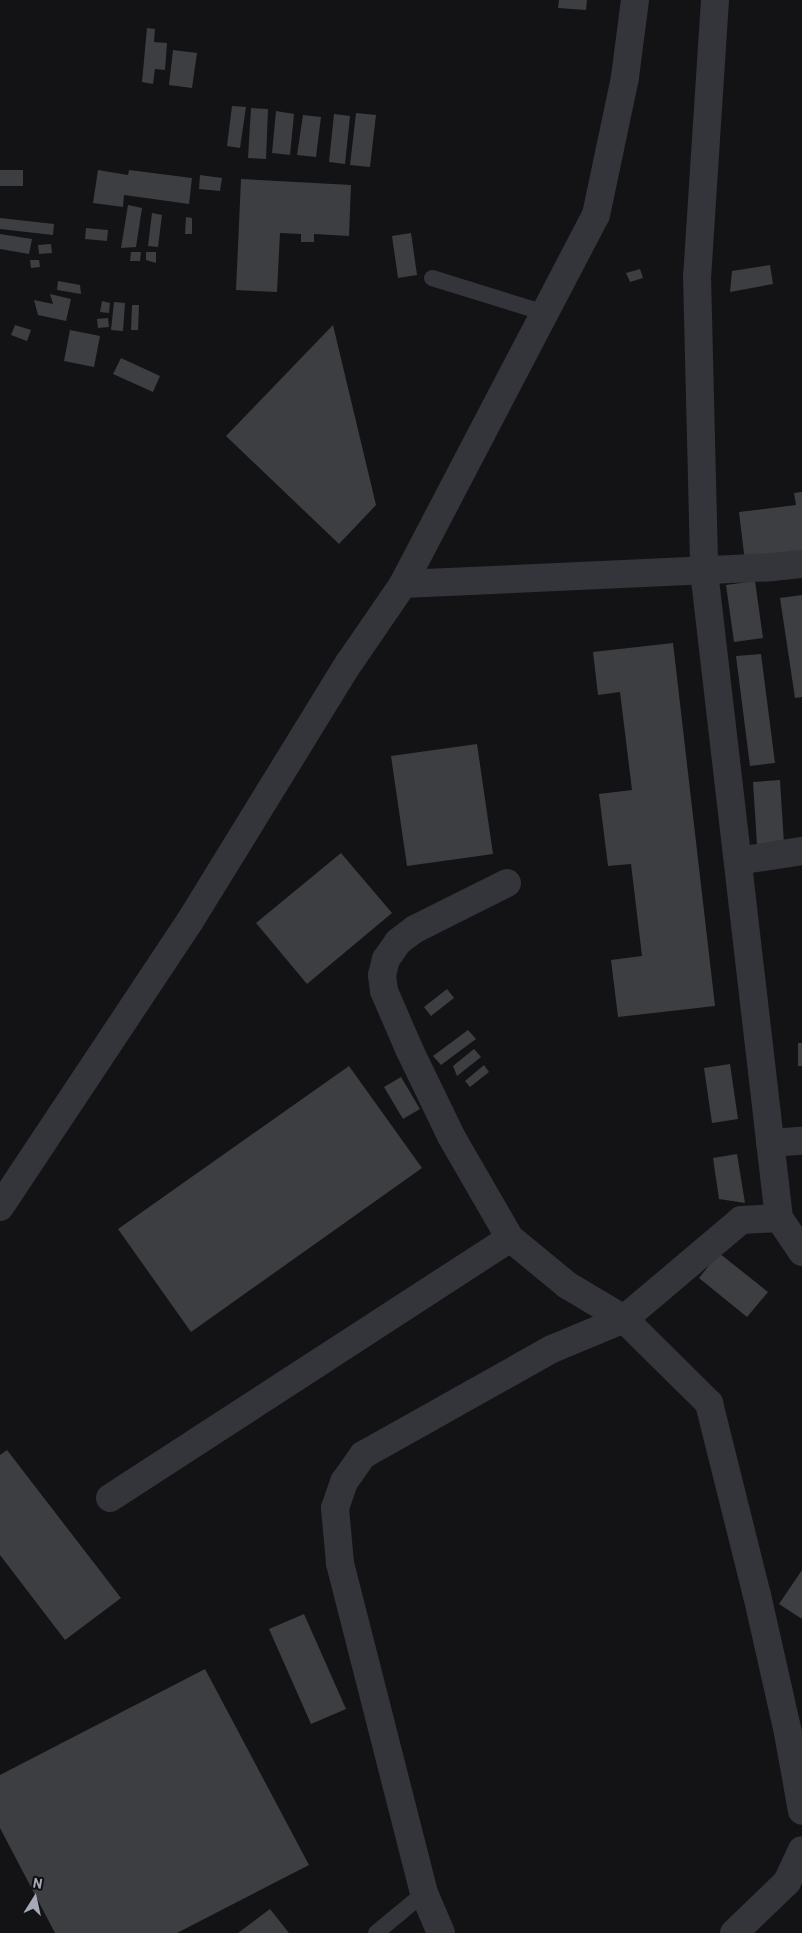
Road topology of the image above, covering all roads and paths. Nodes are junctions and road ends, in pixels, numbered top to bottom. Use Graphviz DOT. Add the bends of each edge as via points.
graph roads {
  1 [pos="635,0"];
  2 [pos="715,0"];
  3 [pos="432,278"];
  4 [pos="545,313"];
  5 [pos="802,564"];
  6 [pos="704,570"];
  7 [pos="403,584"];
  8 [pos="802,851"];
  9 [pos="738,861"];
  10 [pos="507,883"];
  11 [pos="802,1141"];
  12 [pos="770,1143"];
  13 [pos="0,1208"];
  14 [pos="779,1218"];
  15 [pos="510,1238"];
  16 [pos="802,1252"];
  17 [pos="624,1319"];
  18 [pos="110,1498"];
  19 [pos="802,1811"];
  20 [pos="802,1850"];
  21 [pos="424,1893"];
  22 [pos="376,1933"];
  23 [pos="441,1933"];
  24 [pos="734,1933"];
  1 -- 4 [label="street" via="625,77 596,215"];
  2 -- 6 [label="street" via="697,275"];
  3 -- 4 [label="lane"];
  4 -- 7 [label="street"];
  5 -- 6 [label="street"];
  6 -- 7 [label="street"];
  6 -- 9 [label="street"];
  7 -- 13 [label="street" via="350,663 190,921"];
  8 -- 9 [label="street"];
  9 -- 12 [label="street"];
  10 -- 15 [label="street" via="415,929 398,942 386,959 382,975 384,991 451,1136"];
  11 -- 12 [label="street"];
  12 -- 14 [label="street"];
  14 -- 16 [label="street"];
  14 -- 17 [label="street" via="741,1220"];
  15 -- 17 [label="street" via="567,1285"];
  15 -- 18 [label="street"];
  17 -- 19 [label="street" via="709,1403 788,1733"];
  17 -- 21 [label="street" via="552,1349 363,1455 344,1482 335,1508 340,1563"];
  20 -- 24 [label="street" via="787,1882"];
  21 -- 22 [label="lane"];
  21 -- 23 [label="street"];
}
